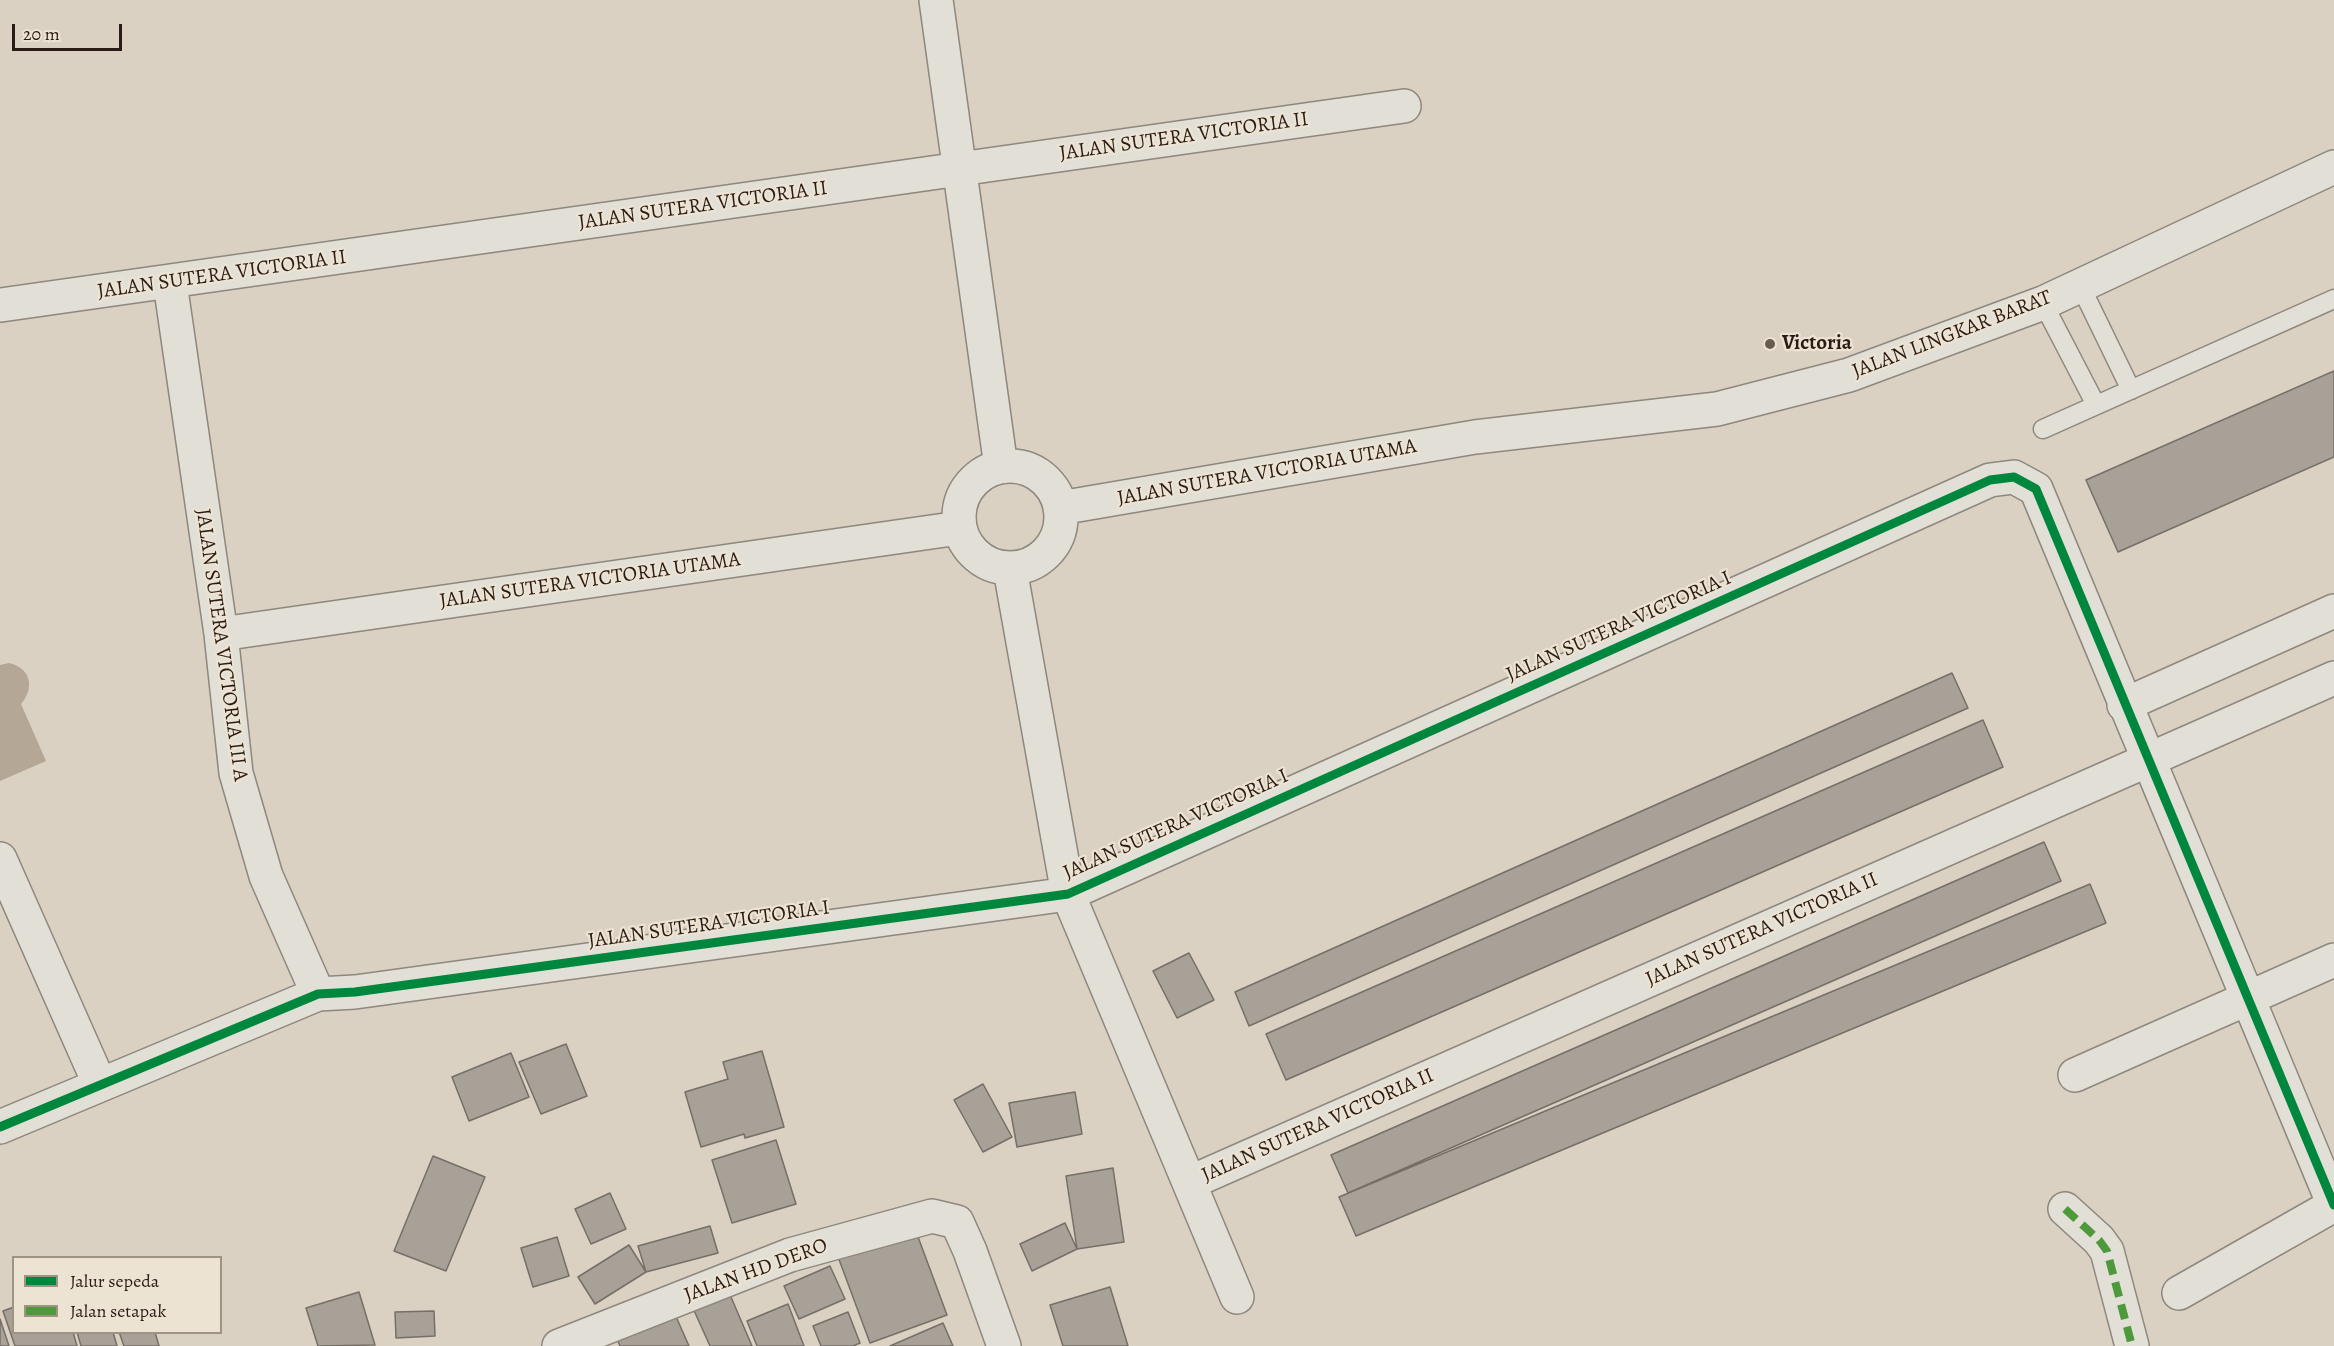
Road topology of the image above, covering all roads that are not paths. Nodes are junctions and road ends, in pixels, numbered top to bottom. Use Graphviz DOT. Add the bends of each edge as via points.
graph roads {
  1 [pos="936,0"];
  2 [pos="1404,106"];
  3 [pos="2334,167"];
  4 [pos="959,168"];
  5 [pos="170,283"];
  6 [pos="2080,285"];
  7 [pos="2334,299"];
  8 [pos="2043,303"];
  9 [pos="1,305"];
  10 [pos="2131,390"];
  11 [pos="2096,405"];
  12 [pos="2043,429"];
  13 [pos="1475,437"];
  14 [pos="1001,467"];
  15 [pos="1060,508"];
  16 [pos="960,528"];
  17 [pos="1010,569"];
  18 [pos="2334,611"];
  19 [pos="221,634"];
  20 [pos="2334,678"];
  21 [pos="2124,705"];
  22 [pos="2147,760"];
  23 [pos="0,859"];
  24 [pos="1068,894"];
  25 [pos="2334,960"];
  26 [pos="318,994"];
  27 [pos="2247,999"];
  28 [pos="2075,1076"];
  29 [pos="100,1084"];
  30 [pos="0,1127"];
  31 [pos="1191,1182"];
  32 [pos="2334,1205"];
  33 [pos="2065,1209"];
  34 [pos="2179,1293"];
  35 [pos="1238,1297"];
  36 [pos="560,1346"];
  37 [pos="1004,1346"];
  38 [pos="2132,1346"];
  1 -- 4 [label="street"];
  2 -- 4 [label="street, JALAN SUTERA VICTORIA II"];
  3 -- 6 [label="street, JALAN LINGKAR BARAT"];
  4 -- 5 [label="street, JALAN SUTERA VICTORIA II"];
  4 -- 14 [label="street"];
  5 -- 9 [label="street, JALAN SUTERA VICTORIA II"];
  5 -- 19 [label="street, JALAN SUTERA VICTORIA III A"];
  6 -- 8 [label="street, JALAN LINGKAR BARAT"];
  6 -- 10 [label="lane"];
  7 -- 10 [label="lane"];
  8 -- 11 [label="lane"];
  8 -- 13 [label="street, JALAN LINGKAR BARAT" via="1849,375 1717,409"];
  10 -- 11 [label="lane"];
  11 -- 12 [label="lane"];
  13 -- 15 [label="street, JALAN SUTERA VICTORIA UTAMA"];
  14 -- 15 [label="street" via="1016,466 1045,480"];
  14 -- 16 [label="street" via="981,475 967,489 959,508"];
  15 -- 17 [label="street" via="1054,542 1043,556"];
  16 -- 17 [label="street" via="966,544 978,558"];
  16 -- 19 [label="street, JALAN SUTERA VICTORIA UTAMA"];
  17 -- 24 [label="street"];
  18 -- 21 [label="street"];
  19 -- 26 [label="street, JALAN SUTERA VICTORIA III A" via="236,773 266,876"];
  20 -- 22 [label="street, JALAN SUTERA VICTORIA II"];
  21 -- 22 [label="street"];
  21 -- 24 [label="street, JALAN SUTERA VICTORIA I" via="2036,489 2014,477 1990,480"];
  22 -- 27 [label="street"];
  22 -- 31 [label="street, JALAN SUTERA VICTORIA II"];
  23 -- 29 [label="street"];
  24 -- 26 [label="street, JALAN SUTERA VICTORIA I"];
  24 -- 31 [label="street"];
  25 -- 27 [label="street"];
  26 -- 29 [label="street, JALAN SUTERA VICTORIA I"];
  27 -- 28 [label="street"];
  27 -- 32 [label="street"];
  29 -- 30 [label="street, JALAN SUTERA VICTORIA I"];
  31 -- 35 [label="street"];
  32 -- 34 [label="street"];
  33 -- 38 [label="street" via="2107,1251"];
  36 -- 37 [label="street, JALAN HD DERO" via="790,1255 932,1216 957,1222"];
}
